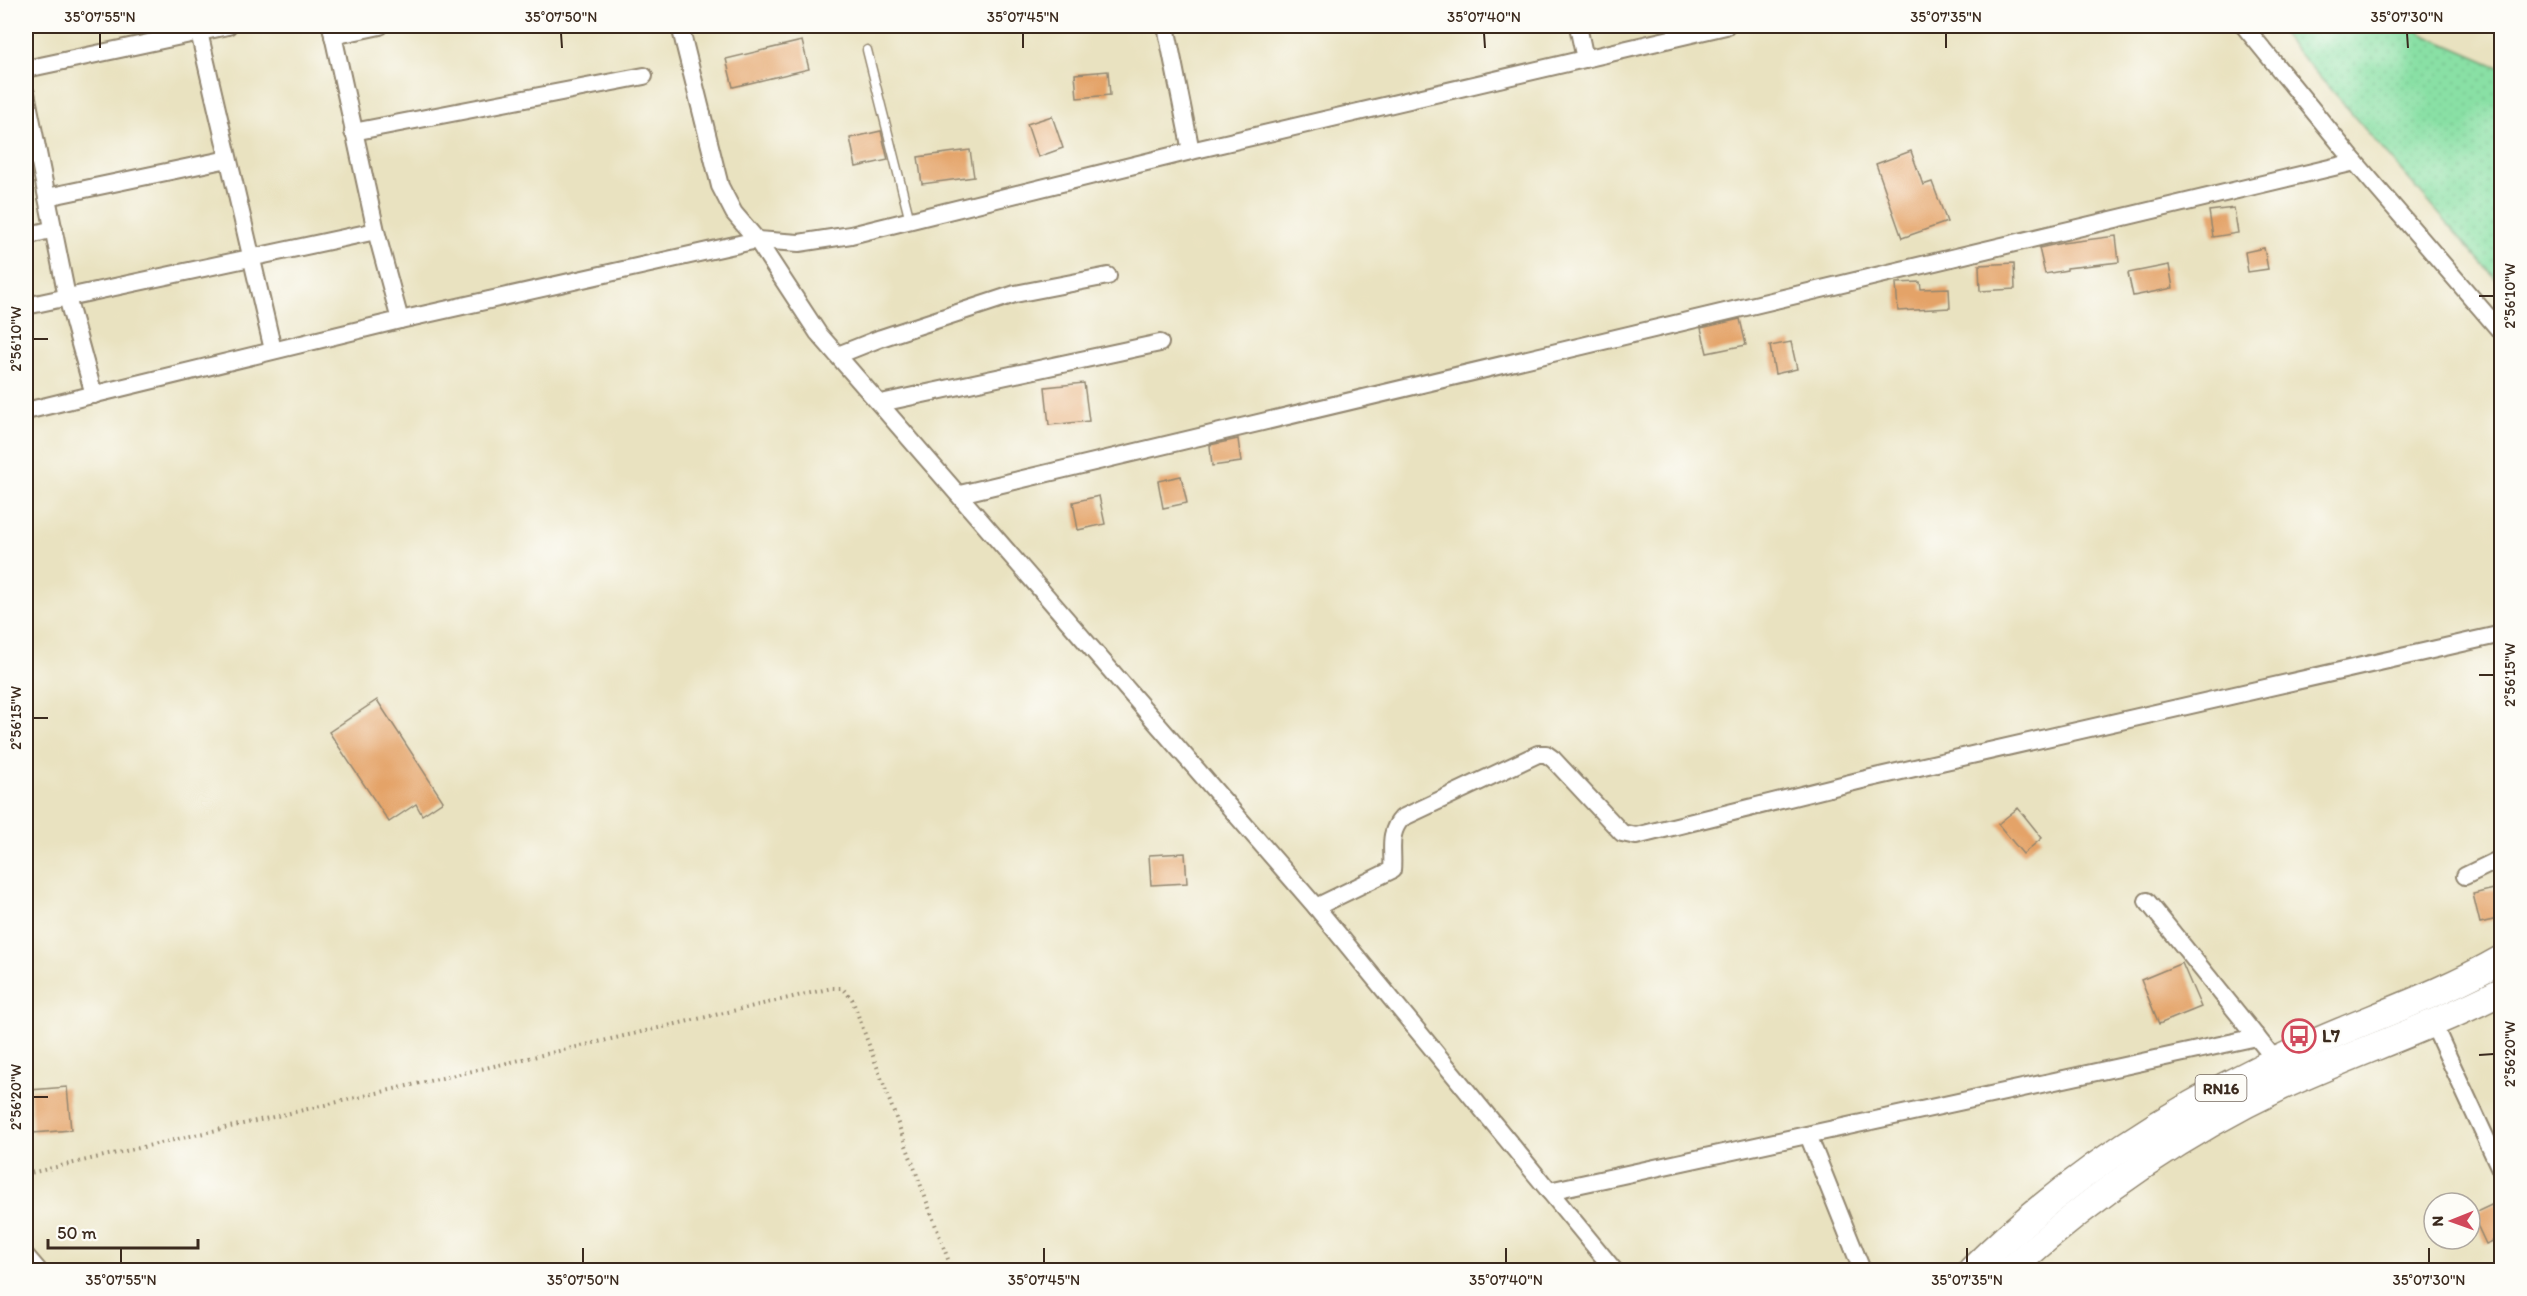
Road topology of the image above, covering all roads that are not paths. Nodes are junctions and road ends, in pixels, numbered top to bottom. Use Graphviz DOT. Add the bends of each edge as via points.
graph roads {
  1 [pos="228,26"];
  2 [pos="380,26"];
  3 [pos="680,26"];
  4 [pos="1166,26"];
  5 [pos="1578,26"];
  6 [pos="1726,26"];
  7 [pos="2244,26"];
  8 [pos="332,31"];
  9 [pos="200,33"];
  10 [pos="867,50"];
  11 [pos="1585,58"];
  12 [pos="26,69"];
  13 [pos="644,76"];
  14 [pos="27,104"];
  15 [pos="353,132"];
  16 [pos="1191,151"];
  17 [pos="228,159"];
  18 [pos="2355,162"];
  19 [pos="46,197"];
  20 [pos="910,222"];
  21 [pos="54,229"];
  22 [pos="376,231"];
  23 [pos="26,236"];
  24 [pos="757,240"];
  25 [pos="250,256"];
  26 [pos="1108,276"];
  27 [pos="67,297"];
  28 [pos="26,306"];
  29 [pos="400,320"];
  30 [pos="2502,333"];
  31 [pos="1160,343"];
  32 [pos="273,350"];
  33 [pos="838,355"];
  34 [pos="94,395"];
  35 [pos="881,402"];
  36 [pos="26,411"];
  37 [pos="960,495"];
  38 [pos="2502,634"];
  39 [pos="2502,858"];
  40 [pos="2465,876"];
  41 [pos="2147,901"];
  42 [pos="1316,907"];
  43 [pos="2502,959"];
  44 [pos="2502,991"];
  45 [pos="2433,1024"];
  46 [pos="2257,1037"];
  47 [pos="2276,1061"];
  48 [pos="1808,1135"];
  49 [pos="2502,1173"];
  50 [pos="1549,1191"];
  51 [pos="26,1256"];
  52 [pos="38,1270"];
  53 [pos="1614,1270"];
  54 [pos="1862,1270"];
  55 [pos="1972,1270"];
  56 [pos="2010,1270"];
  1 -- 9 [label="street"];
  2 -- 8 [label="street"];
  3 -- 24 [label="street" via="720,186 734,213"];
  4 -- 16 [label="street"];
  5 -- 11 [label="street"];
  6 -- 11 [label="street"];
  7 -- 18 [label="street"];
  8 -- 15 [label="street"];
  9 -- 12 [label="street"];
  9 -- 17 [label="street"];
  10 -- 20 [label="lane"];
  11 -- 16 [label="street"];
  13 -- 15 [label="street"];
  14 -- 19 [label="street"];
  15 -- 22 [label="street"];
  16 -- 20 [label="street"];
  17 -- 19 [label="street"];
  17 -- 25 [label="street"];
  18 -- 30 [label="street"];
  18 -- 37 [label="street"];
  19 -- 21 [label="street"];
  20 -- 24 [label="street" via="799,243"];
  21 -- 23 [label="street"];
  21 -- 27 [label="street"];
  22 -- 25 [label="street"];
  22 -- 29 [label="street"];
  24 -- 29 [label="street"];
  24 -- 33 [label="street" via="818,333"];
  25 -- 27 [label="street"];
  25 -- 32 [label="street"];
  26 -- 33 [label="street" via="1015,294"];
  27 -- 28 [label="street"];
  27 -- 34 [label="street"];
  29 -- 32 [label="street"];
  31 -- 35 [label="street"];
  32 -- 34 [label="street"];
  33 -- 35 [label="street"];
  34 -- 36 [label="street"];
  35 -- 37 [label="street"];
  37 -- 42 [label="street"];
  38 -- 42 [label="street" via="1896,772 1636,836 1622,833 1553,759 1538,754 1402,818 1391,839 1392,870"];
  39 -- 40 [label="street"];
  41 -- 46 [label="street"];
  42 -- 50 [label="street"];
  43 -- 47 [label="highway, RN16" via="2419,1002"];
  44 -- 45 [label="highway, RN16"];
  45 -- 49 [label="street"];
  45 -- 56 [label="highway, RN16" via="2282,1087 2206,1126 2098,1196"];
  46 -- 47 [label="street"];
  46 -- 48 [label="street"];
  47 -- 55 [label="highway, RN16" via="2198,1101 2123,1147 2052,1199"];
  48 -- 50 [label="street"];
  48 -- 54 [label="street"];
  50 -- 53 [label="street"];
  51 -- 52 [label="street"];
}
